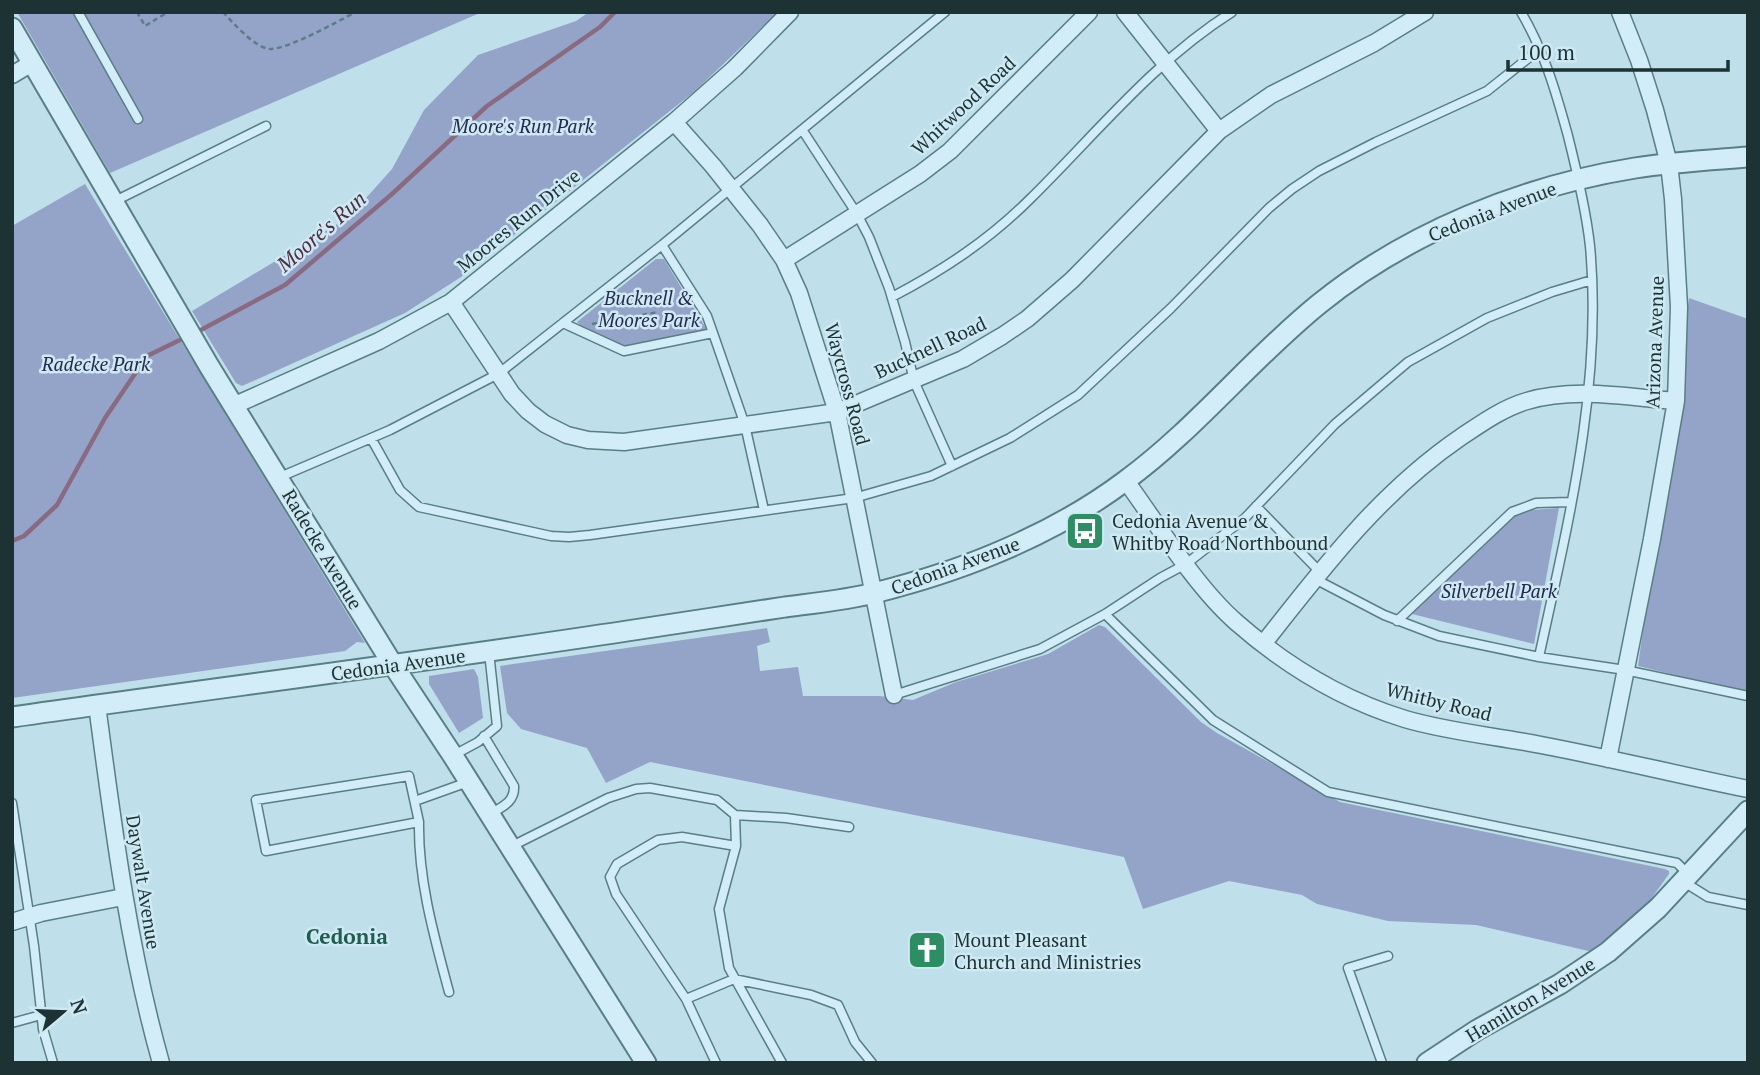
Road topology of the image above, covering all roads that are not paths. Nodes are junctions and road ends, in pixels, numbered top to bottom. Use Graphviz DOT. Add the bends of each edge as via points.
graph roads {
  1 [pos="78,12"];
  2 [pos="790,12"];
  3 [pos="945,12"];
  4 [pos="1089,12"];
  5 [pos="1125,12"];
  6 [pos="1232,12"];
  7 [pos="1425,12"];
  8 [pos="1521,12"];
  9 [pos="1620,12"];
  10 [pos="12,28"];
  11 [pos="1541,48"];
  12 [pos="1165,62"];
  13 [pos="32,63"];
  14 [pos="12,75"];
  15 [pos="138,119"];
  16 [pos="674,122"];
  17 [pos="266,126"];
  18 [pos="803,131"];
  19 [pos="1219,131"];
  20 [pos="1748,158"];
  21 [pos="1669,164"];
  22 [pos="1578,180"];
  23 [pos="731,187"];
  24 [pos="113,202"];
  25 [pos="857,214"];
  26 [pos="663,245"];
  27 [pos="784,260"];
  28 [pos="1592,280"];
  29 [pos="891,297"];
  30 [pos="451,302"];
  31 [pos="567,325"];
  32 [pos="713,333"];
  33 [pos="498,374"];
  34 [pos="914,381"];
  35 [pos="1589,394"];
  36 [pos="1676,401"];
  37 [pos="235,405"];
  38 [pos="837,412"];
  39 [pos="746,425"];
  40 [pos="371,439"];
  41 [pos="952,466"];
  42 [pos="280,477"];
  43 [pos="1126,481"];
  44 [pos="854,498"];
  45 [pos="1571,502"];
  46 [pos="1256,506"];
  47 [pos="764,510"];
  48 [pos="1186,564"];
  49 [pos="1317,575"];
  50 [pos="873,594"];
  51 [pos="1105,614"];
  52 [pos="1397,621"];
  53 [pos="1263,644"];
  54 [pos="489,652"];
  55 [pos="1539,657"];
  56 [pos="393,664"];
  57 [pos="1625,670"];
  58 [pos="894,695"];
  59 [pos="1748,696"];
  60 [pos="97,705"];
  61 [pos="12,717"];
  62 [pos="484,736"];
  63 [pos="453,756"];
  64 [pos="1608,759"];
  65 [pos="469,782"];
  66 [pos="1748,789"];
  67 [pos="415,802"];
  68 [pos="12,803"];
  69 [pos="1748,811"];
  70 [pos="490,814"];
  71 [pos="735,814"];
  72 [pos="14,822"];
  73 [pos="419,822"];
  74 [pos="849,827"];
  75 [pos="736,846"];
  76 [pos="510,847"];
  77 [pos="1687,879"];
  78 [pos="123,897"];
  79 [pos="1748,905"];
  80 [pos="30,917"];
  81 [pos="12,922"];
  82 [pos="1388,956"];
  83 [pos="734,979"];
  84 [pos="449,992"];
  85 [pos="686,999"];
  86 [pos="41,1015"];
  87 [pos="12,1023"];
  88 [pos="54,1063"];
  89 [pos="161,1063"];
  90 [pos="646,1063"];
  91 [pos="716,1063"];
  92 [pos="782,1063"];
  93 [pos="872,1063"];
  94 [pos="1382,1063"];
  95 [pos="1427,1063"];
  1 -- 15 [label="lane"];
  2 -- 16 [label="street, Moores Run Drive"];
  3 -- 18 [label="lane"];
  4 -- 25 [label="street, Whitwood Road" via="950,151"];
  5 -- 12 [label="street"];
  6 -- 12 [label="lane"];
  7 -- 19 [label="street, Bucknell Road" via="1271,95"];
  8 -- 11 [label="lane"];
  9 -- 21 [label="street, Arizona Avenue"];
  10 -- 13 [label="street, Radecke Avenue"];
  11 -- 22 [label="lane"];
  11 -- 41 [label="lane" via="1487,92 1376,142 1292,190 1078,395 1010,438"];
  12 -- 19 [label="street"];
  12 -- 29 [label="lane" via="1029,201 983,241 937,274"];
  13 -- 14 [label="street"];
  13 -- 24 [label="street, Radecke Avenue"];
  16 -- 23 [label="street, Waycross Road"];
  16 -- 30 [label="street, Moores Run Drive"];
  17 -- 24 [label="lane"];
  18 -- 23 [label="lane"];
  18 -- 25 [label="lane"];
  19 -- 34 [label="street, Bucknell Road" via="1052,298 1002,336"];
  20 -- 21 [label="street, Cedonia Avenue"];
  21 -- 22 [label="street, Cedonia Avenue"];
  21 -- 36 [label="street, Arizona Avenue" via="1679,307"];
  22 -- 28 [label="lane"];
  22 -- 43 [label="street, Cedonia Avenue" via="1462,219 1353,278 1290,329"];
  23 -- 26 [label="lane"];
  23 -- 27 [label="street, Waycross Road"];
  24 -- 37 [label="street, Radecke Avenue"];
  25 -- 27 [label="street, Whitwood Road"];
  25 -- 29 [label="lane"];
  26 -- 31 [label="lane"];
  26 -- 32 [label="lane"];
  27 -- 38 [label="street, Waycross Road" via="812,329"];
  28 -- 35 [label="lane"];
  28 -- 46 [label="lane" via="1487,318 1408,362 1335,424"];
  29 -- 34 [label="lane"];
  30 -- 33 [label="street, Bucknell Road"];
  30 -- 37 [label="street, Moores Run Drive" via="379,341"];
  31 -- 32 [label="lane" via="624,351"];
  31 -- 33 [label="lane"];
  32 -- 39 [label="lane"];
  33 -- 39 [label="street, Bucknell Road" via="545,424 588,440 624,442"];
  33 -- 40 [label="lane"];
  34 -- 38 [label="street, Bucknell Road"];
  34 -- 41 [label="lane"];
  35 -- 36 [label="street"];
  35 -- 45 [label="lane"];
  35 -- 49 [label="street" via="1528,401 1486,421 1390,493"];
  36 -- 57 [label="street, Arizona Avenue"];
  37 -- 42 [label="street, Radecke Avenue"];
  38 -- 39 [label="street, Bucknell Road"];
  38 -- 44 [label="street, Waycross Road"];
  39 -- 47 [label="lane"];
  40 -- 42 [label="lane"];
  40 -- 47 [label="lane" via="400,490 419,507 551,536 590,535"];
  41 -- 44 [label="lane"];
  42 -- 56 [label="street, Radecke Avenue"];
  43 -- 48 [label="street, Whitby Road"];
  43 -- 50 [label="street, Cedonia Avenue" via="1079,512 997,553"];
  44 -- 47 [label="lane"];
  44 -- 50 [label="street, Waycross Road"];
  45 -- 52 [label="lane" via="1536,503 1512,512"];
  45 -- 55 [label="lane"];
  46 -- 48 [label="lane"];
  46 -- 49 [label="lane"];
  48 -- 51 [label="lane"];
  48 -- 53 [label="street, Whitby Road" via="1235,621"];
  49 -- 52 [label="lane"];
  49 -- 53 [label="street"];
  50 -- 54 [label="street, Cedonia Avenue"];
  50 -- 58 [label="street, Waycross Road"];
  51 -- 58 [label="lane" via="1040,649"];
  51 -- 77 [label="lane" via="1213,720 1328,792 1676,863"];
  52 -- 55 [label="lane" via="1439,636"];
  53 -- 64 [label="street, Whitby Road" via="1324,684 1406,719"];
  54 -- 56 [label="street, Cedonia Avenue"];
  54 -- 62 [label="lane" via="497,726"];
  55 -- 57 [label="lane"];
  56 -- 60 [label="street, Cedonia Avenue"];
  56 -- 63 [label="street, Radecke Avenue"];
  57 -- 59 [label="lane"];
  57 -- 64 [label="street, Arizona Avenue"];
  60 -- 61 [label="street, Cedonia Avenue"];
  60 -- 78 [label="street, Daywalt Avenue"];
  62 -- 63 [label="lane"];
  62 -- 70 [label="lane" via="514,786 511,800"];
  63 -- 65 [label="street, Radecke Avenue"];
  64 -- 66 [label="street, Whitby Road"];
  65 -- 67 [label="lane"];
  65 -- 70 [label="street, Radecke Avenue"];
  67 -- 73 [label="lane"];
  67 -- 73 [label="lane" via="409,776 256,800 267,851"];
  68 -- 72 [label="lane"];
  69 -- 77 [label="street, Hamilton Avenue"];
  70 -- 76 [label="street, Radecke Avenue"];
  71 -- 74 [label="lane"];
  71 -- 75 [label="lane"];
  71 -- 76 [label="lane" via="717,800 636,789 608,798"];
  72 -- 80 [label="lane"];
  73 -- 84 [label="lane" via="425,890"];
  75 -- 83 [label="lane" via="719,909"];
  75 -- 85 [label="lane" via="682,837 658,840 617,864 610,877 616,894"];
  76 -- 90 [label="street, Radecke Avenue"];
  77 -- 79 [label="lane" via="1708,897"];
  77 -- 95 [label="street, Hamilton Avenue" via="1592,964"];
  78 -- 80 [label="street"];
  78 -- 89 [label="street, Daywalt Avenue"];
  80 -- 81 [label="street"];
  80 -- 86 [label="lane"];
  82 -- 94 [label="lane" via="1348,968"];
  83 -- 85 [label="lane"];
  83 -- 92 [label="lane"];
  83 -- 93 [label="lane" via="838,1005 855,1042"];
  85 -- 91 [label="lane"];
  86 -- 87 [label="lane"];
  86 -- 88 [label="lane"];
}
